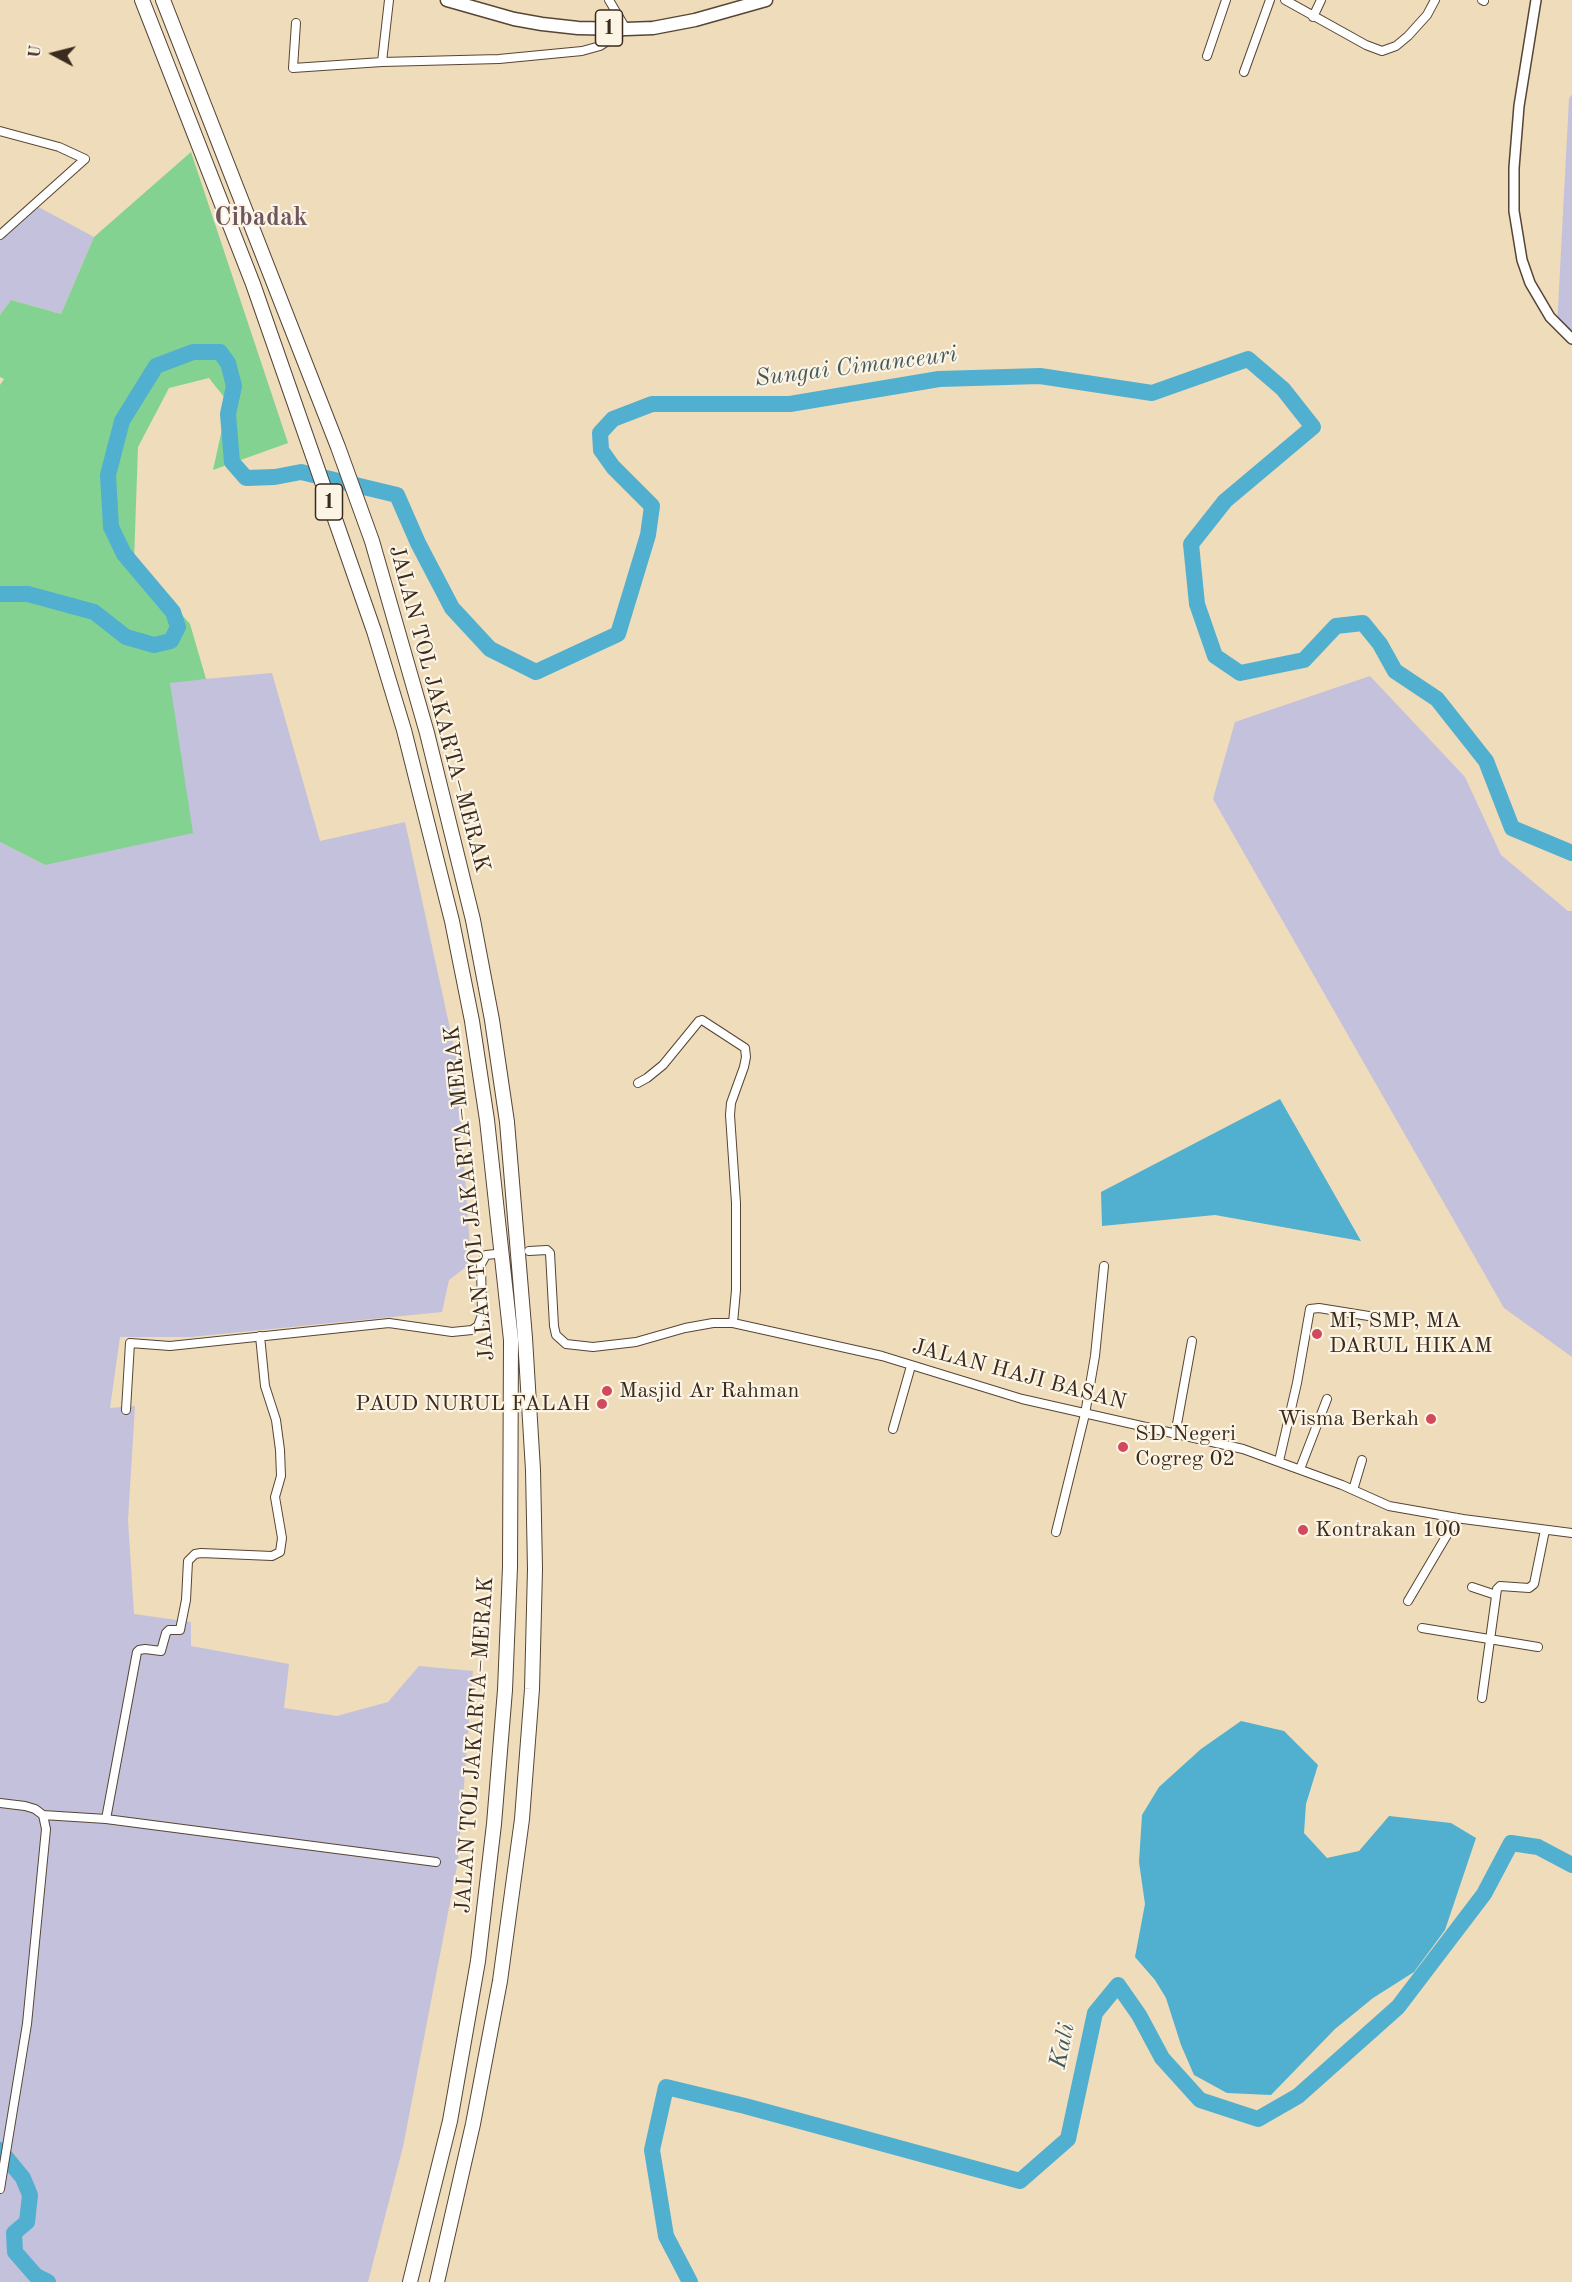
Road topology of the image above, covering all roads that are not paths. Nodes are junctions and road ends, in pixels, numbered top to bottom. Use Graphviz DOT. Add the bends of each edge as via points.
graph roads {
  1 [pos="142,0"];
  2 [pos="163,0"];
  3 [pos="389,0"];
  4 [pos="447,0"];
  5 [pos="609,0"];
  6 [pos="766,0"];
  7 [pos="1226,0"];
  8 [pos="1270,0"];
  9 [pos="1285,0"];
  10 [pos="1321,0"];
  11 [pos="1435,0"];
  12 [pos="1536,0"];
  13 [pos="1313,17"];
  14 [pos="296,23"];
  15 [pos="626,28"];
  16 [pos="1207,56"];
  17 [pos="382,62"];
  18 [pos="1244,72"];
  19 [pos="0,131"];
  20 [pos="0,235"];
  21 [pos="1572,339"];
  22 [pos="638,1083"];
  23 [pos="529,1251"];
  24 [pos="496,1254"];
  25 [pos="1104,1266"];
  26 [pos="1381,1318"];
  27 [pos="733,1323"];
  28 [pos="260,1336"];
  29 [pos="1192,1341"];
  30 [pos="911,1366"];
  31 [pos="1327,1399"];
  32 [pos="126,1410"];
  33 [pos="1085,1414"];
  34 [pos="893,1429"];
  35 [pos="1175,1435"];
  36 [pos="1362,1460"];
  37 [pos="1279,1461"];
  38 [pos="1300,1469"];
  39 [pos="1353,1490"];
  40 [pos="1457,1518"];
  41 [pos="1545,1530"];
  42 [pos="1056,1532"];
  43 [pos="1572,1533"];
  44 [pos="1472,1587"];
  45 [pos="1496,1595"];
  46 [pos="1408,1601"];
  47 [pos="1422,1628"];
  48 [pos="1491,1639"];
  49 [pos="1538,1647"];
  50 [pos="1482,1698"];
  51 [pos="0,1803"];
  52 [pos="43,1815"];
  53 [pos="106,1820"];
  54 [pos="436,1862"];
  55 [pos="0,2189"];
  56 [pos="410,2282"];
  57 [pos="437,2282"];
  1 -- 56 [label="highway, JALAN TOL JAKARTA–MERAK / 1" via="253,284 374,631 404,730 452,921 487,1120 511,1340 505,1690 478,1961 450,2121"];
  2 -- 57 [label="highway, JALAN TOL JAKARTA–MERAK / 1" via="372,541 427,733 473,920 508,1133 533,1470 532,1689 522,1819 500,1981"];
  3 -- 17 [label="street"];
  4 -- 15 [label="highway, 1" via="542,24"];
  5 -- 15 [label="street"];
  6 -- 15 [label="highway, 1" via="695,20 653,28"];
  7 -- 16 [label="street"];
  8 -- 18 [label="street"];
  9 -- 13 [label="street"];
  10 -- 13 [label="street"];
  11 -- 13 [label="street" via="1408,36 1383,51"];
  12 -- 21 [label="street" via="1519,106 1514,211 1530,283 1550,317"];
  14 -- 17 [label="street" via="293,68"];
  15 -- 17 [label="street" via="600,46 582,51 499,59"];
  19 -- 20 [label="street" via="59,147 85,159"];
  22 -- 27 [label="street" via="663,1065 702,1020 745,1048 744,1067 730,1115 736,1203"];
  23 -- 27 [label="street, JALAN HAJI BASAN" via="550,1253 554,1326 556,1335 566,1344 593,1347 636,1342 684,1328"];
  24 -- 28 [label="street" via="486,1255 480,1264 482,1315 472,1330 452,1332 389,1323"];
  25 -- 33 [label="street"];
  26 -- 37 [label="street" via="1310,1309"];
  27 -- 30 [label="street, JALAN HAJI BASAN"];
  28 -- 32 [label="street" via="170,1346 130,1343"];
  28 -- 53 [label="street" via="265,1386 280,1450 275,1497 282,1538 280,1552 272,1556 201,1553 188,1561 180,1630 166,1633 161,1652 137,1652"];
  29 -- 35 [label="street"];
  30 -- 33 [label="street, JALAN HAJI BASAN"];
  30 -- 34 [label="street"];
  31 -- 38 [label="street"];
  33 -- 35 [label="street, JALAN HAJI BASAN"];
  33 -- 42 [label="street"];
  35 -- 37 [label="street, JALAN HAJI BASAN"];
  36 -- 39 [label="street"];
  37 -- 38 [label="street, JALAN HAJI BASAN"];
  38 -- 39 [label="street, JALAN HAJI BASAN"];
  39 -- 40 [label="street, JALAN HAJI BASAN" via="1389,1506"];
  40 -- 41 [label="street, JALAN HAJI BASAN"];
  40 -- 46 [label="street"];
  41 -- 43 [label="street, JALAN HAJI BASAN"];
  41 -- 45 [label="street" via="1534,1584 1522,1589 1500,1586"];
  44 -- 45 [label="street"];
  45 -- 48 [label="street"];
  47 -- 48 [label="street"];
  48 -- 49 [label="street"];
  48 -- 50 [label="street"];
  51 -- 52 [label="street" via="25,1806"];
  52 -- 53 [label="street"];
  52 -- 55 [label="street" via="46,1829 36,1950"];
  53 -- 54 [label="street"];
}
